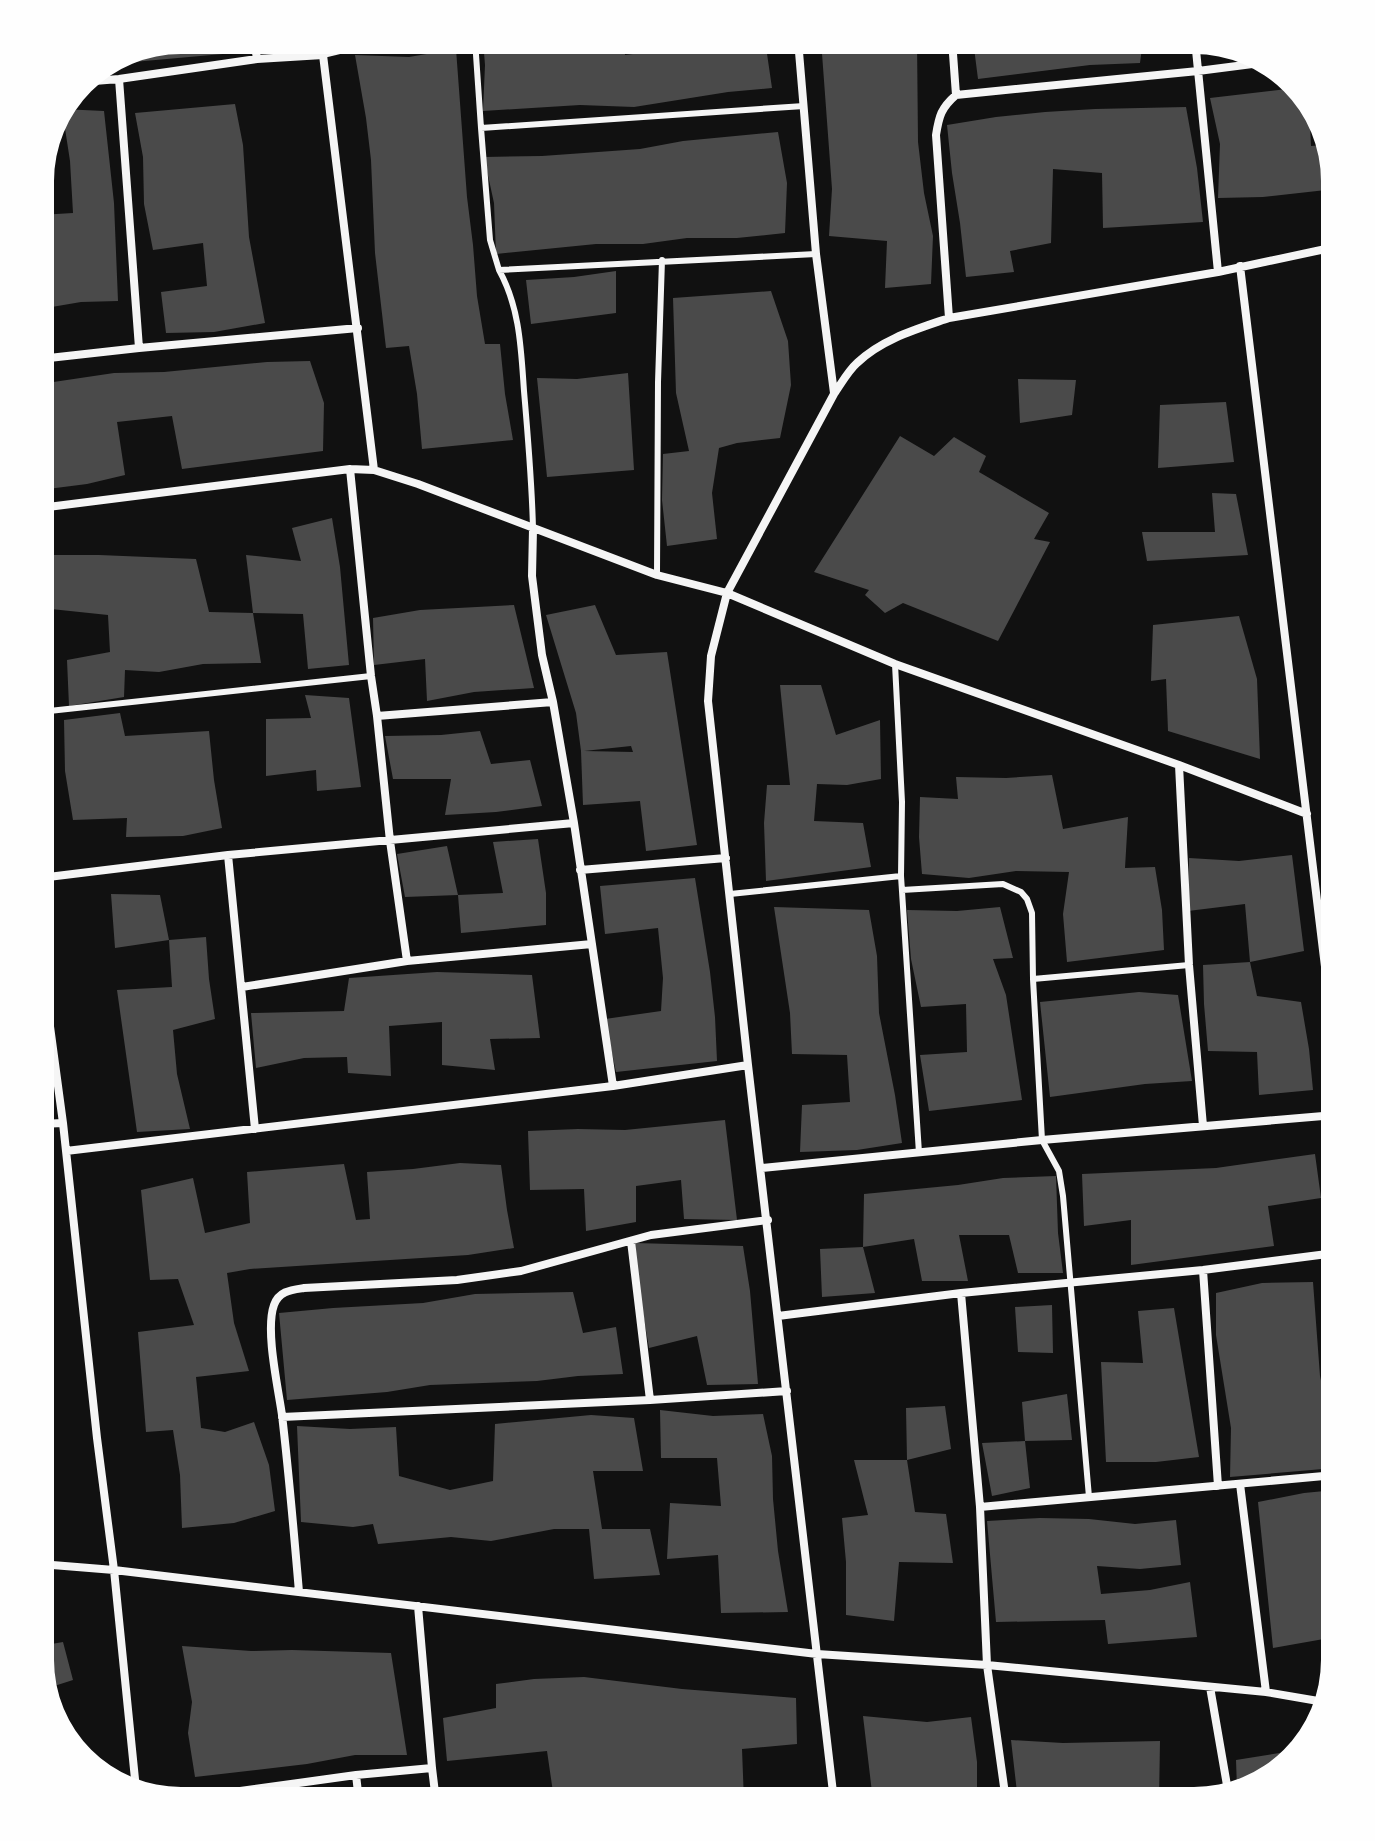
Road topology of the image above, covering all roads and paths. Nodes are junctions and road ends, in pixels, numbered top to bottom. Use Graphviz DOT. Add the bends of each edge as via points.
graph roads {
  1 [pos="256,54"];
  2 [pos="327,54"];
  3 [pos="476,54"];
  4 [pos="799,54"];
  5 [pos="953,54"];
  6 [pos="1196,54"];
  7 [pos="323,55"];
  8 [pos="257,59"];
  9 [pos="1245,65"];
  10 [pos="1198,71"];
  11 [pos="119,79"];
  12 [pos="104,80"];
  13 [pos="956,95"];
  14 [pos="804,106"];
  15 [pos="481,128"];
  16 [pos="1321,250"];
  17 [pos="816,254"];
  18 [pos="662,260"];
  19 [pos="1240,266"];
  20 [pos="499,270"];
  21 [pos="1218,272"];
  22 [pos="949,318"];
  23 [pos="358,328"];
  24 [pos="139,348"];
  25 [pos="54,357"];
  26 [pos="834,394"];
  27 [pos="350,469"];
  28 [pos="374,470"];
  29 [pos="54,506"];
  30 [pos="533,529"];
  31 [pos="657,575"];
  32 [pos="727,593"];
  33 [pos="895,664"];
  34 [pos="371,676"];
  35 [pos="553,702"];
  36 [pos="54,710"];
  37 [pos="377,716"];
  38 [pos="1179,765"];
  39 [pos="1307,814"];
  40 [pos="574,823"];
  41 [pos="390,841"];
  42 [pos="228,855"];
  43 [pos="726,858"];
  44 [pos="580,870"];
  45 [pos="54,876"];
  46 [pos="901,876"];
  47 [pos="902,890"];
  48 [pos="730,894"];
  49 [pos="1321,932"];
  50 [pos="592,944"];
  51 [pos="407,961"];
  52 [pos="1189,965"];
  53 [pos="1033,979"];
  54 [pos="242,987"];
  55 [pos="54,1056"];
  56 [pos="748,1065"];
  57 [pos="613,1086"];
  58 [pos="1321,1116"];
  59 [pos="54,1123"];
  60 [pos="63,1123"];
  61 [pos="1203,1126"];
  62 [pos="255,1129"];
  63 [pos="1042,1140"];
  64 [pos="66,1151"];
  65 [pos="919,1153"];
  66 [pos="762,1168"];
  67 [pos="768,1220"];
  68 [pos="631,1241"];
  69 [pos="1321,1255"];
  70 [pos="1203,1270"];
  71 [pos="1070,1282"];
  72 [pos="961,1293"];
  73 [pos="778,1316"];
  74 [pos="787,1391"];
  75 [pos="650,1400"];
  76 [pos="282,1417"];
  77 [pos="1321,1476"];
  78 [pos="1240,1484"];
  79 [pos="1218,1486"];
  80 [pos="1089,1497"];
  81 [pos="980,1507"];
  82 [pos="54,1565"];
  83 [pos="114,1570"];
  84 [pos="299,1592"];
  85 [pos="418,1606"];
  86 [pos="817,1654"];
  87 [pos="987,1665"];
  88 [pos="1210,1687"];
  89 [pos="1266,1692"];
  90 [pos="1314,1700"];
  91 [pos="432,1768"];
  92 [pos="356,1775"];
  93 [pos="135,1778"];
  94 [pos="1227,1783"];
  95 [pos="269,1787"];
  96 [pos="357,1787"];
  97 [pos="434,1787"];
  98 [pos="832,1787"];
  99 [pos="1004,1787"];
  1 -- 8 [label="street"];
  2 -- 7 [label="lane"];
  3 -- 15 [label="lane"];
  4 -- 14 [label="street"];
  5 -- 13 [label="street"];
  6 -- 10 [label="street"];
  7 -- 8 [label="street"];
  7 -- 23 [label="street"];
  8 -- 11 [label="street"];
  9 -- 10 [label="street"];
  10 -- 13 [label="street"];
  10 -- 21 [label="street"];
  11 -- 12 [label="street"];
  11 -- 24 [label="street"];
  13 -- 22 [label="street" via="945,104 936,135"];
  14 -- 15 [label="lane"];
  14 -- 17 [label="street"];
  15 -- 20 [label="lane" via="490,240"];
  16 -- 19 [label="street"];
  17 -- 18 [label="lane"];
  17 -- 26 [label="street"];
  18 -- 20 [label="lane"];
  18 -- 31 [label="lane"];
  19 -- 21 [label="street"];
  19 -- 39 [label="street"];
  20 -- 30 [label="lane" via="515,305 520,338"];
  21 -- 22 [label="street"];
  22 -- 26 [label="street" via="878,347 855,364"];
  23 -- 24 [label="street"];
  23 -- 28 [label="street"];
  24 -- 25 [label="street"];
  26 -- 32 [label="street"];
  27 -- 28 [label="street"];
  27 -- 29 [label="street"];
  27 -- 34 [label="street"];
  28 -- 30 [label="street"];
  30 -- 31 [label="street"];
  30 -- 35 [label="street" via="536,611"];
  31 -- 32 [label="street"];
  32 -- 33 [label="street"];
  32 -- 43 [label="street" via="711,656 708,701"];
  33 -- 38 [label="street"];
  33 -- 46 [label="lane"];
  34 -- 36 [label="lane"];
  34 -- 37 [label="street"];
  35 -- 37 [label="street"];
  35 -- 40 [label="street"];
  37 -- 41 [label="street"];
  38 -- 39 [label="street"];
  38 -- 52 [label="street"];
  39 -- 49 [label="street"];
  40 -- 41 [label="street"];
  40 -- 44 [label="street"];
  41 -- 42 [label="street"];
  41 -- 51 [label="street"];
  42 -- 45 [label="street"];
  42 -- 54 [label="street"];
  43 -- 44 [label="street"];
  43 -- 48 [label="street"];
  44 -- 50 [label="street"];
  46 -- 47 [label="lane"];
  46 -- 48 [label="lane"];
  47 -- 53 [label="lane" via="1003,884 1021,892 1032,913"];
  47 -- 65 [label="lane"];
  48 -- 56 [label="street"];
  50 -- 51 [label="street"];
  50 -- 57 [label="street"];
  51 -- 54 [label="street"];
  52 -- 53 [label="lane"];
  52 -- 61 [label="street"];
  53 -- 63 [label="lane"];
  54 -- 62 [label="street"];
  55 -- 60 [label="street"];
  56 -- 57 [label="street"];
  56 -- 66 [label="street"];
  57 -- 62 [label="street"];
  58 -- 61 [label="street"];
  59 -- 60 [label="street"];
  60 -- 64 [label="street"];
  61 -- 63 [label="street"];
  62 -- 64 [label="street"];
  63 -- 65 [label="street"];
  63 -- 71 [label="lane" via="1059,1171"];
  64 -- 83 [label="street"];
  65 -- 66 [label="street"];
  66 -- 67 [label="street"];
  67 -- 68 [label="street"];
  67 -- 73 [label="street"];
  68 -- 75 [label="street"];
  68 -- 76 [label="street" via="521,1271 288,1290 279,1296 272,1315"];
  69 -- 70 [label="street"];
  70 -- 71 [label="street"];
  70 -- 79 [label="street"];
  71 -- 72 [label="street"];
  71 -- 80 [label="lane"];
  72 -- 73 [label="street"];
  72 -- 81 [label="street"];
  73 -- 74 [label="street"];
  74 -- 75 [label="street"];
  74 -- 86 [label="street"];
  75 -- 76 [label="street"];
  76 -- 84 [label="street"];
  77 -- 78 [label="street"];
  78 -- 79 [label="street"];
  78 -- 89 [label="street"];
  79 -- 80 [label="street"];
  80 -- 81 [label="street"];
  81 -- 87 [label="street"];
  82 -- 83 [label="street"];
  83 -- 84 [label="street"];
  83 -- 93 [label="street"];
  84 -- 85 [label="street"];
  85 -- 86 [label="street"];
  85 -- 91 [label="street"];
  86 -- 87 [label="street"];
  86 -- 98 [label="street"];
  87 -- 88 [label="street"];
  87 -- 99 [label="street"];
  88 -- 89 [label="street"];
  88 -- 94 [label="street"];
  89 -- 90 [label="street"];
  91 -- 92 [label="street"];
  91 -- 97 [label="street"];
  92 -- 95 [label="street"];
  92 -- 96 [label="street"];
}
